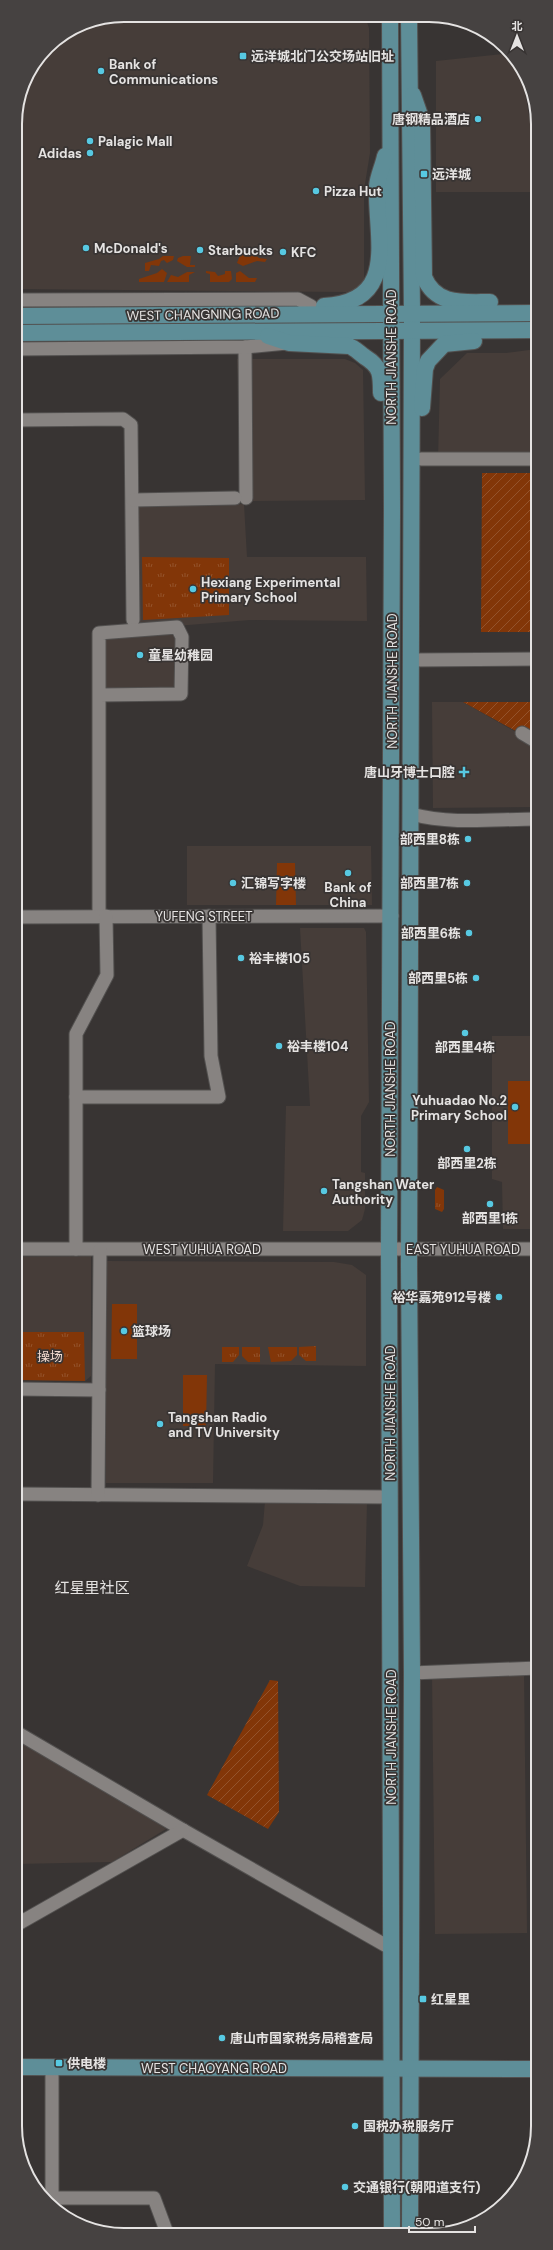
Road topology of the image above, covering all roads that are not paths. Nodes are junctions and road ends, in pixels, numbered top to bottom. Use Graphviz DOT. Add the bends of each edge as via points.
graph roads {
  1 [pos="390,22"];
  2 [pos="409,22"];
  3 [pos="408,82"];
  4 [pos="390,137"];
  5 [pos="22,300"];
  6 [pos="531,303"];
  7 [pos="311,306"];
  8 [pos="390,313"];
  9 [pos="412,313"];
  10 [pos="531,313"];
  11 [pos="291,314"];
  12 [pos="22,316"];
  13 [pos="531,330"];
  14 [pos="412,331"];
  15 [pos="256,332"];
  16 [pos="390,332"];
  17 [pos="22,333"];
  18 [pos="531,340"];
  19 [pos="288,343"];
  20 [pos="245,347"];
  21 [pos="22,349"];
  22 [pos="22,420"];
  23 [pos="422,459"];
  24 [pos="531,459"];
  25 [pos="133,500"];
  26 [pos="412,508"];
  27 [pos="392,509"];
  28 [pos="133,620"];
  29 [pos="531,658"];
  30 [pos="412,660"];
  31 [pos="99,695"];
  32 [pos="522,733"];
  33 [pos="531,738"];
  34 [pos="411,814"];
  35 [pos="531,819"];
  36 [pos="103,916"];
  37 [pos="209,916"];
  38 [pos="392,916"];
  39 [pos="22,917"];
  40 [pos="76,1096"];
  41 [pos="22,1249"];
  42 [pos="76,1249"];
  43 [pos="389,1249"];
  44 [pos="410,1249"];
  45 [pos="531,1249"];
  46 [pos="100,1250"];
  47 [pos="22,1389"];
  48 [pos="98,1390"];
  49 [pos="22,1494"];
  50 [pos="98,1495"];
  51 [pos="390,1497"];
  52 [pos="531,1668"];
  53 [pos="412,1673"];
  54 [pos="22,1736"];
  55 [pos="183,1830"];
  56 [pos="22,1922"];
  57 [pos="392,1949"];
  58 [pos="22,2067"];
  59 [pos="52,2068"];
  60 [pos="392,2068"];
  61 [pos="411,2068"];
  62 [pos="531,2069"];
  63 [pos="49,2195"];
  64 [pos="55,2201"];
  65 [pos="165,2228"];
  66 [pos="392,2228"];
  67 [pos="410,2228"];
  1 -- 4 [label="main road, NORTH JIANSHE ROAD"];
  2 -- 3 [label="main road, NORTH JIANSHE ROAD"];
  3 -- 6 [label="main road" via="422,121 422,263 427,284 441,298 455,302"];
  3 -- 9 [label="main road, NORTH JIANSHE ROAD"];
  4 -- 7 [label="main road" via="377,184 379,258 373,284 355,299 335,305"];
  4 -- 8 [label="main road, NORTH JIANSHE ROAD"];
  5 -- 7 [label="street, WEST CHANGNING ROAD" via="298,299"];
  7 -- 11 [label="main road"];
  8 -- 9 [label="main road, WEST CHANGNING ROAD"];
  8 -- 11 [label="main road, WEST CHANGNING ROAD"];
  8 -- 16 [label="main road, NORTH JIANSHE ROAD"];
  9 -- 10 [label="main road, WEST CHANGNING ROAD"];
  9 -- 14 [label="main road, NORTH JIANSHE ROAD"];
  11 -- 12 [label="main road, WEST CHANGNING ROAD"];
  13 -- 14 [label="main road, WEST CHANGNING ROAD"];
  14 -- 16 [label="main road, WEST CHANGNING ROAD"];
  14 -- 26 [label="main road, NORTH JIANSHE ROAD"];
  15 -- 16 [label="main road, WEST CHANGNING ROAD"];
  15 -- 17 [label="main road, WEST CHANGNING ROAD"];
  15 -- 19 [label="main road"];
  16 -- 27 [label="main road, NORTH JIANSHE ROAD"];
  18 -- 23 [label="main road" via="444,344 428,361 422,391"];
  19 -- 20 [label="street"];
  19 -- 27 [label="main road" via="349,346 373,361 381,374 381,460"];
  20 -- 21 [label="street"];
  20 -- 25 [label="street" via="241,498"];
  22 -- 25 [label="street" via="123,419 131,425"];
  23 -- 24 [label="street"];
  23 -- 26 [label="main road"];
  25 -- 28 [label="street"];
  26 -- 30 [label="main road, NORTH JIANSHE ROAD"];
  27 -- 38 [label="main road, NORTH JIANSHE ROAD"];
  29 -- 30 [label="street"];
  30 -- 34 [label="main road, NORTH JIANSHE ROAD"];
  31 -- 31 [label="street" via="181,694 182,637 177,627 99,633"];
  31 -- 36 [label="street"];
  32 -- 33 [label="street"];
  34 -- 35 [label="street" via="433,820"];
  34 -- 44 [label="main road, NORTH JIANSHE ROAD"];
  36 -- 37 [label="street, YUFENG STREET"];
  36 -- 39 [label="street, YUFENG STREET"];
  36 -- 40 [label="street" via="107,975 76,1034"];
  37 -- 38 [label="street, YUFENG STREET"];
  37 -- 40 [label="street" via="211,1056 219,1096"];
  38 -- 43 [label="main road, NORTH JIANSHE ROAD"];
  40 -- 42 [label="street"];
  41 -- 42 [label="street, WEST YUHUA ROAD"];
  42 -- 46 [label="street, WEST YUHUA ROAD"];
  43 -- 44 [label="street, EAST YUHUA ROAD"];
  43 -- 46 [label="street, WEST YUHUA ROAD"];
  43 -- 51 [label="main road, NORTH JIANSHE ROAD"];
  44 -- 45 [label="street, EAST YUHUA ROAD"];
  44 -- 53 [label="main road, NORTH JIANSHE ROAD"];
  46 -- 48 [label="street"];
  47 -- 48 [label="street"];
  48 -- 50 [label="street"];
  49 -- 50 [label="street"];
  50 -- 51 [label="street"];
  51 -- 57 [label="main road, NORTH JIANSHE ROAD"];
  52 -- 53 [label="street"];
  53 -- 61 [label="main road, NORTH JIANSHE ROAD"];
  54 -- 55 [label="street"];
  55 -- 56 [label="street"];
  55 -- 57 [label="street"];
  57 -- 60 [label="main road, NORTH JIANSHE ROAD"];
  58 -- 59 [label="main road, WEST CHAOYANG ROAD"];
  59 -- 60 [label="main road, WEST CHAOYANG ROAD"];
  59 -- 63 [label="street"];
  60 -- 61 [label="main road, WEST CHAOYANG ROAD"];
  60 -- 66 [label="main road, NORTH JIANSHE ROAD"];
  61 -- 62 [label="main road, WEST CHAOYANG ROAD"];
  61 -- 67 [label="main road, NORTH JIANSHE ROAD"];
  64 -- 65 [label="street" via="154,2198"];
}
